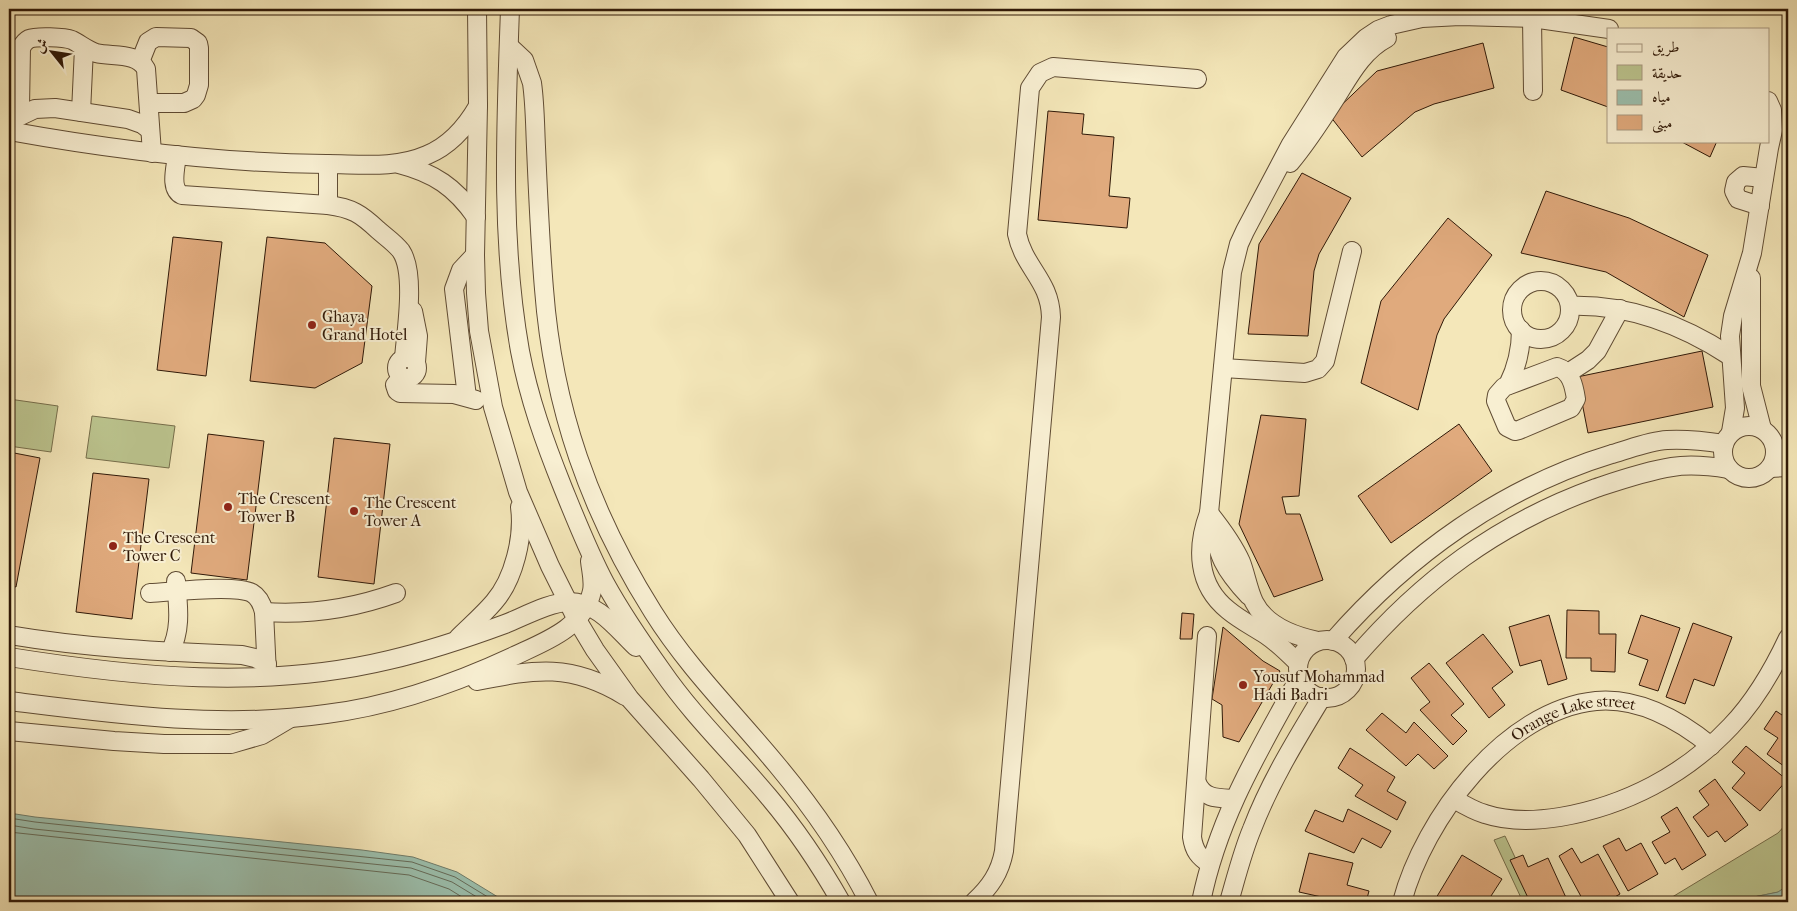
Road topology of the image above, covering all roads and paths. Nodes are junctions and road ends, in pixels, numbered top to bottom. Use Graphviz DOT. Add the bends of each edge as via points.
graph roads {
  1 [pos="477,9"];
  2 [pos="510,9"];
  3 [pos="1532,18"];
  4 [pos="1607,29"];
  5 [pos="509,46"];
  6 [pos="84,48"];
  7 [pos="137,59"];
  8 [pos="1197,79"];
  9 [pos="1533,91"];
  10 [pos="149,103"];
  11 [pos="478,105"];
  12 [pos="1770,107"];
  13 [pos="81,112"];
  14 [pos="11,126"];
  15 [pos="150,130"];
  16 [pos="1770,140"];
  17 [pos="1769,144"];
  18 [pos="152,153"];
  19 [pos="177,156"];
  20 [pos="399,163"];
  21 [pos="324,164"];
  22 [pos="1764,178"];
  23 [pos="323,205"];
  24 [pos="1760,206"];
  25 [pos="476,217"];
  26 [pos="1755,233"];
  27 [pos="1352,251"];
  28 [pos="1752,253"];
  29 [pos="475,255"];
  30 [pos="1570,306"];
  31 [pos="1615,308"];
  32 [pos="1521,330"];
  33 [pos="1730,336"];
  34 [pos="1751,336"];
  35 [pos="1536,338"];
  36 [pos="1705,342"];
  37 [pos="1751,355"];
  38 [pos="1730,356"];
  39 [pos="1223,368"];
  40 [pos="1562,370"];
  41 [pos="1533,375"];
  42 [pos="1508,385"];
  43 [pos="467,397"];
  44 [pos="493,406"];
  45 [pos="1767,433"];
  46 [pos="1728,438"];
  47 [pos="1788,438"];
  48 [pos="1788,467"];
  49 [pos="1770,468"];
  50 [pos="1728,469"];
  51 [pos="518,492"];
  52 [pos="1209,513"];
  53 [pos="588,548"];
  54 [pos="1230,576"];
  55 [pos="177,586"];
  56 [pos="150,593"];
  57 [pos="396,593"];
  58 [pos="1212,593"];
  59 [pos="567,602"];
  60 [pos="1254,602"];
  61 [pos="587,605"];
  62 [pos="264,612"];
  63 [pos="577,620"];
  64 [pos="9,635"];
  65 [pos="1208,636"];
  66 [pos="1788,638"];
  67 [pos="1326,641"];
  68 [pos="454,642"];
  69 [pos="170,652"];
  70 [pos="9,657"];
  71 [pos="1354,659"];
  72 [pos="1299,670"];
  73 [pos="267,671"];
  74 [pos="663,674"];
  75 [pos="435,689"];
  76 [pos="1322,697"];
  77 [pos="630,699"];
  78 [pos="9,702"];
  79 [pos="290,718"];
  80 [pos="9,731"];
  81 [pos="1711,746"];
  82 [pos="1197,783"];
  83 [pos="1234,799"];
  84 [pos="1454,799"];
  85 [pos="1210,864"];
  86 [pos="790,902"];
  87 [pos="841,902"];
  88 [pos="869,902"];
  89 [pos="974,902"];
  90 [pos="1201,902"];
  91 [pos="1230,902"];
  92 [pos="1402,902"];
  1 -- 11 [label="street"];
  2 -- 5 [label="street"];
  3 -- 4 [label="street"];
  3 -- 9 [label="street"];
  3 -- 39 [label="street" via="1422,18 1378,30 1346,57 1291,144 1244,232 1235,258"];
  5 -- 53 [label="street" via="506,215 520,350 544,440"];
  5 -- 88 [label="street" via="524,60 532,83 550,348 567,424 589,490 618,553 662,626 706,684 802,797"];
  6 -- 7 [label="street"];
  6 -- 13 [label="street"];
  6 -- 14 [label="street" via="63,38 34,37 24,43 20,54 20,107"];
  7 -- 10 [label="street" via="146,69"];
  7 -- 10 [label="street" via="144,54 148,42 156,37 190,38 199,46 196,95 184,103"];
  8 -- 89 [label="street" via="1053,67 1040,73 1030,88 1017,234 1024,256 1048,294 1051,317 1004,851 994,880"];
  10 -- 15 [label="street"];
  11 -- 20 [label="street" via="462,130 440,149"];
  11 -- 25 [label="street"];
  12 -- 16 [label="street" via="1774,120"];
  13 -- 14 [label="street" via="45,108 25,113"];
  13 -- 15 [label="street" via="128,119"];
  14 -- 18 [label="street" via="70,142"];
  15 -- 18 [label="street"];
  17 -- 22 [label="street"];
  18 -- 19 [label="street"];
  19 -- 21 [label="street"];
  19 -- 23 [label="street" via="175,186 182,195"];
  20 -- 21 [label="street"];
  20 -- 25 [label="street" via="443,182 467,203"];
  21 -- 23 [label="street"];
  22 -- 24 [label="street"];
  22 -- 24 [label="street" via="1739,178 1734,191 1738,199"];
  23 -- 43 [label="street" via="342,207 360,214 400,251 406,265 410,360 397,365 398,374 402,377 395,385 397,391"];
  24 -- 26 [label="street"];
  25 -- 29 [label="street"];
  26 -- 28 [label="street"];
  26 -- 37 [label="street" via="1761,255 1763,337 1760,348"];
  27 -- 39 [label="street" via="1326,361 1318,369 1305,373"];
  28 -- 33 [label="street"];
  28 -- 34 [label="street"];
  29 -- 43 [label="street" via="461,270 454,289"];
  29 -- 44 [label="street" via="480,331"];
  30 -- 31 [label="street"];
  30 -- 32 [label="street" via="1562,289 1555,284 1546,281 1528,284 1521,289 1513,305 1515,322"];
  30 -- 35 [label="street" via="1570,315 1562,330 1554,336"];
  31 -- 36 [label="street" via="1676,326"];
  31 -- 40 [label="street" via="1589,349"];
  32 -- 35 [label="street"];
  32 -- 42 [label="street" via="1519,358"];
  33 -- 34 [label="street"];
  33 -- 36 [label="street"];
  33 -- 38 [label="street"];
  34 -- 37 [label="street"];
  35 -- 41 [label="street" via="1530,353"];
  36 -- 38 [label="street"];
  37 -- 45 [label="street" via="1751,386"];
  38 -- 46 [label="street" via="1735,408"];
  39 -- 52 [label="street"];
  40 -- 41 [label="street"];
  40 -- 42 [label="street" via="1576,399 1571,408 1515,431 1508,427 1496,401 1500,390"];
  41 -- 42 [label="street"];
  43 -- 44 [label="street"];
  44 -- 51 [label="street"];
  45 -- 46 [label="street" via="1750,426 1737,428"];
  45 -- 47 [label="street"];
  45 -- 49 [label="street" via="1775,452"];
  46 -- 50 [label="street" via="1722,452"];
  46 -- 67 [label="street" via="1665,440 1596,459 1530,487 1467,522 1409,564"];
  48 -- 49 [label="street"];
  49 -- 50 [label="street" via="1758,477 1750,478"];
  50 -- 71 [label="street" via="1673,466 1606,484 1542,510 1454,564 1401,608"];
  51 -- 59 [label="street"];
  51 -- 68 [label="street" via="520,532 505,588"];
  52 -- 54 [label="street" via="1219,554"];
  52 -- 58 [label="street" via="1203,529 1200,556"];
  52 -- 60 [label="street" via="1237,555"];
  53 -- 61 [label="street" via="593,580"];
  53 -- 74 [label="street" via="605,583"];
  54 -- 58 [label="street"];
  54 -- 60 [label="street"];
  55 -- 56 [label="street"];
  55 -- 62 [label="street" via="250,593 262,604"];
  55 -- 69 [label="street" via="179,626"];
  57 -- 62 [label="street" via="331,610"];
  58 -- 72 [label="street" via="1228,610 1275,642"];
  59 -- 61 [label="street"];
  59 -- 63 [label="street"];
  59 -- 68 [label="street"];
  60 -- 67 [label="street" via="1274,625 1299,636"];
  61 -- 63 [label="street"];
  61 -- 74 [label="street" via="604,616"];
  62 -- 73 [label="street"];
  63 -- 75 [label="street" via="542,643"];
  63 -- 77 [label="street"];
  64 -- 69 [label="street"];
  65 -- 82 [label="street"];
  66 -- 81 [label="street" via="1770,674 1749,705"];
  67 -- 71 [label="street" via="1346,647"];
  67 -- 72 [label="street" via="1306,649"];
  68 -- 73 [label="street" via="414,654 316,674"];
  69 -- 73 [label="street" via="242,655 255,658"];
  70 -- 73 [label="street" via="101,670 182,676"];
  71 -- 76 [label="street" via="1355,674 1349,687 1337,696"];
  72 -- 76 [label="street" via="1308,691"];
  72 -- 83 [label="street"];
  74 -- 87 [label="street" via="769,797"];
  75 -- 77 [label="street" via="523,672 558,672 595,680"];
  75 -- 79 [label="street" via="363,708"];
  76 -- 91 [label="street" via="1267,793 1239,866"];
  77 -- 86 [label="street" via="747,835"];
  78 -- 79 [label="street" via="157,716 253,720"];
  79 -- 80 [label="street" via="262,735 231,744 114,742"];
  81 -- 84 [label="street" via="1677,772 1639,793 1577,814 1541,820 1513,820 1486,814"];
  81 -- 84 [label="street, Orange Lake street" via="1677,721 1658,712 1618,701 1576,705 1540,720 1507,741 1478,768"];
  82 -- 83 [label="street" via="1207,796"];
  82 -- 85 [label="street" via="1193,846 1199,856"];
  83 -- 85 [label="street"];
  84 -- 92 [label="street, Orange Lake street" via="1425,844"];
  85 -- 90 [label="street"];
}
